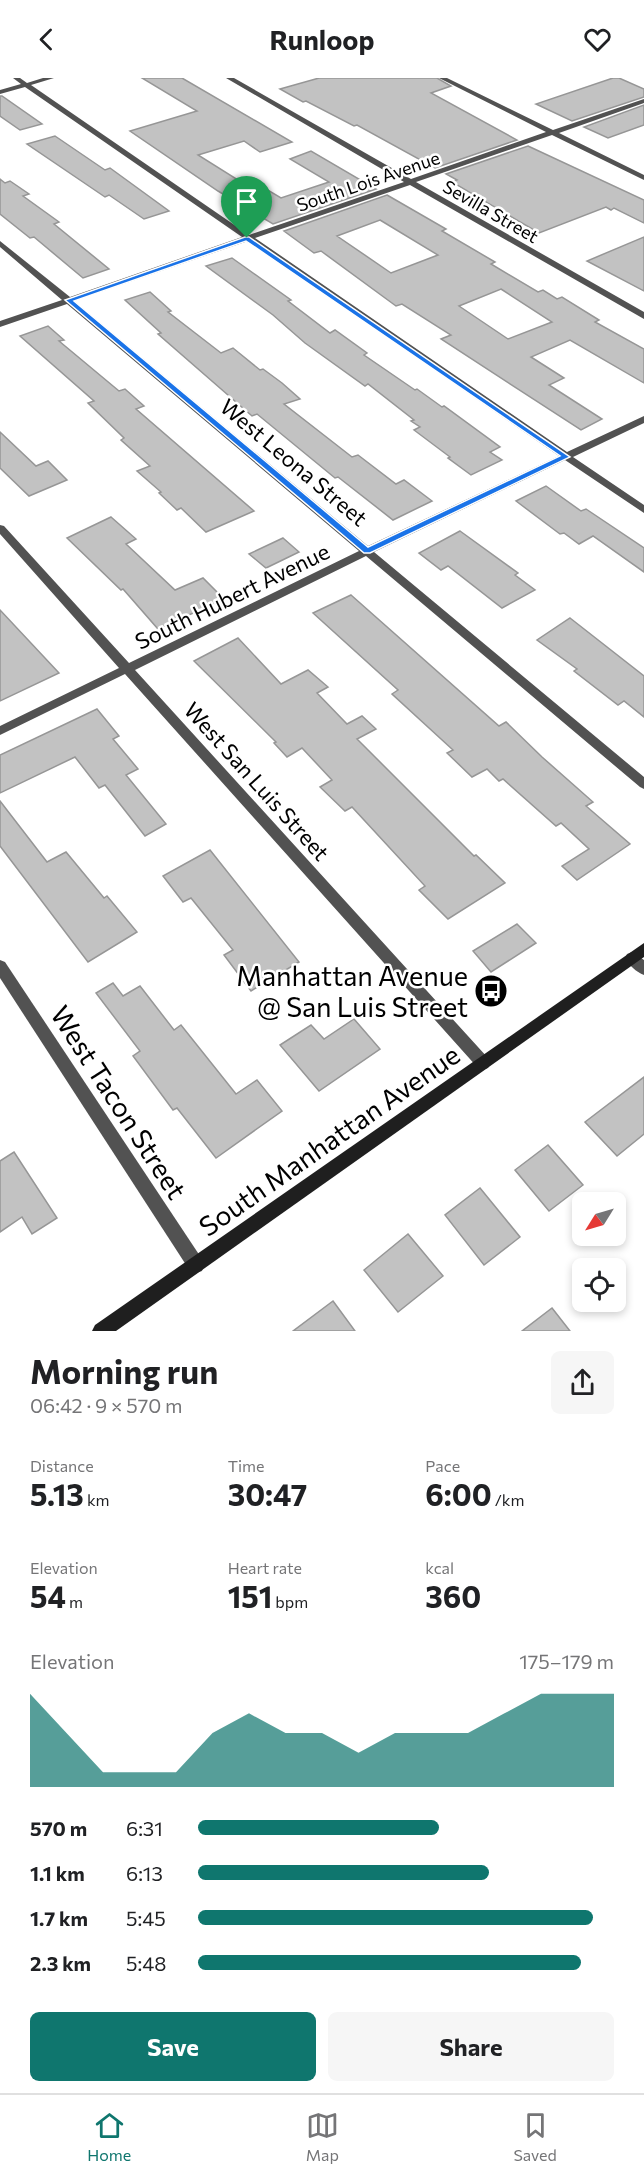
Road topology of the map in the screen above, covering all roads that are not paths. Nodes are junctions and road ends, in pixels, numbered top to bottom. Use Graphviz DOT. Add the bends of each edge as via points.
graph roads {
  1 [pos="16,78"];
  2 [pos="51,78"];
  3 [pos="229,78"];
  4 [pos="442,78"];
  5 [pos="26,85"];
  6 [pos="0,92"];
  7 [pos="644,101"];
  8 [pos="553,133"];
  9 [pos="644,178"];
  10 [pos="410,182"];
  11 [pos="247,238"];
  12 [pos="0,243"];
  13 [pos="69,300"];
  14 [pos="644,316"];
  15 [pos="0,324"];
  16 [pos="644,420"];
  17 [pos="566,457"];
  18 [pos="644,510"];
  19 [pos="0,528"];
  20 [pos="367,551"];
  21 [pos="128,669"];
  22 [pos="0,731"];
  23 [pos="644,784"];
  24 [pos="640,958"];
  25 [pos="0,966"];
  26 [pos="483,1063"];
  27 [pos="196,1265"];
  28 [pos="101,1331"];
  1 -- 5 [label="street"];
  2 -- 5 [label="street"];
  3 -- 10 [label="street, Sevilla Street"];
  4 -- 8 [label="street"];
  5 -- 6 [label="street"];
  5 -- 11 [label="street"];
  7 -- 8 [label="street, South Lois Avenue"];
  8 -- 9 [label="street"];
  8 -- 10 [label="street, South Lois Avenue"];
  10 -- 11 [label="street, South Lois Avenue"];
  10 -- 14 [label="street, Sevilla Street"];
  11 -- 13 [label="street, South Lois Avenue"];
  11 -- 17 [label="street"];
  12 -- 13 [label="street, West Leona Street"];
  13 -- 15 [label="street, South Lois Avenue"];
  13 -- 20 [label="street, West Leona Street"];
  16 -- 17 [label="street, South Hubert Avenue"];
  17 -- 18 [label="street"];
  17 -- 20 [label="street, South Hubert Avenue"];
  19 -- 21 [label="street, West San Luis Street"];
  20 -- 21 [label="street, South Hubert Avenue"];
  20 -- 23 [label="street, West Leona Street"];
  21 -- 22 [label="street, South Hubert Avenue"];
  21 -- 26 [label="street, West San Luis Street"];
  24 -- 26 [label="main road, South Manhattan Avenue"];
  25 -- 27 [label="street, West Tacon Street"];
  26 -- 27 [label="main road, South Manhattan Avenue"];
  27 -- 28 [label="main road, South Manhattan Avenue"];
}
